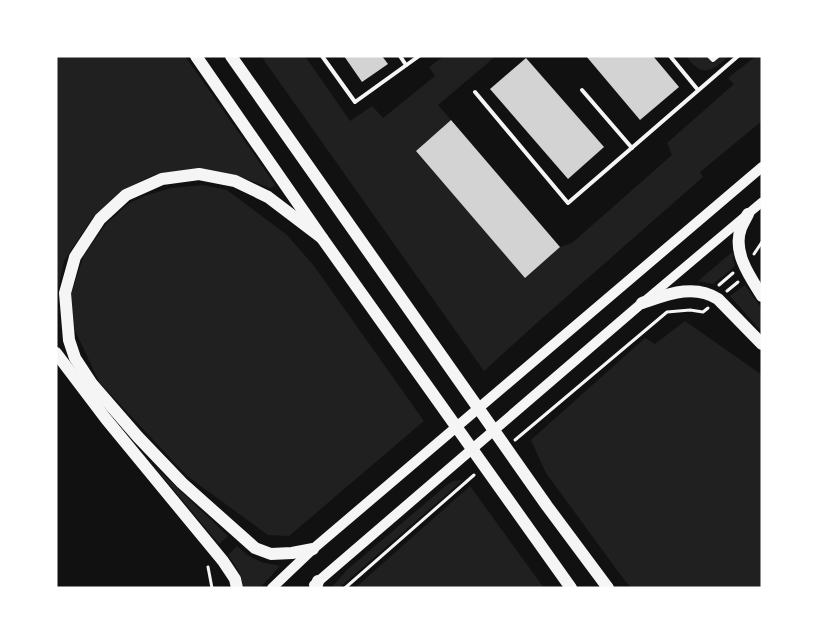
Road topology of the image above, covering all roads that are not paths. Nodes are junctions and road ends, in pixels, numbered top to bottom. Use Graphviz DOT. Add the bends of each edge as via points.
graph roads {
  1 [pos="196,56"];
  2 [pos="231,56"];
  3 [pos="322,56"];
  4 [pos="400,56"];
  5 [pos="419,56"];
  6 [pos="670,56"];
  7 [pos="709,56"];
  8 [pos="718,56"];
  9 [pos="738,56"];
  10 [pos="406,65"];
  11 [pos="582,90"];
  12 [pos="698,90"];
  13 [pos="475,92"];
  14 [pos="632,148"];
  15 [pos="762,167"];
  16 [pos="762,202"];
  17 [pos="748,214"];
  18 [pos="322,238"];
  19 [pos="762,296"];
  20 [pos="642,303"];
  21 [pos="762,344"];
  22 [pos="56,353"];
  23 [pos="312,548"];
  24 [pos="315,586"];
  25 [pos="237,588"];
  26 [pos="272,588"];
  27 [pos="572,588"];
  28 [pos="608,588"];
  1 -- 18 [label="main road"];
  2 -- 28 [label="main road"];
  3 -- 10 [label="lane" via="355,102"];
  4 -- 10 [label="lane"];
  5 -- 10 [label="lane"];
  6 -- 12 [label="lane"];
  7 -- 8 [label="lane" via="712,60"];
  9 -- 12 [label="lane"];
  11 -- 14 [label="lane"];
  12 -- 14 [label="lane"];
  13 -- 14 [label="lane" via="568,203"];
  15 -- 23 [label="main road"];
  16 -- 17 [label="street"];
  17 -- 19 [label="main road" via="740,230 739,245 744,264"];
  17 -- 20 [label="street"];
  18 -- 23 [label="main road" via="268,197 234,181 199,174 162,179 126,195 100,218 75,257 65,293 69,340 75,358 92,384 182,483 255,548 271,554 292,554"];
  18 -- 27 [label="main road"];
  20 -- 21 [label="main road" via="693,290 710,293"];
  20 -- 24 [label="main road"];
  22 -- 25 [label="main road" via="106,419 223,560"];
  23 -- 26 [label="main road"];
}
